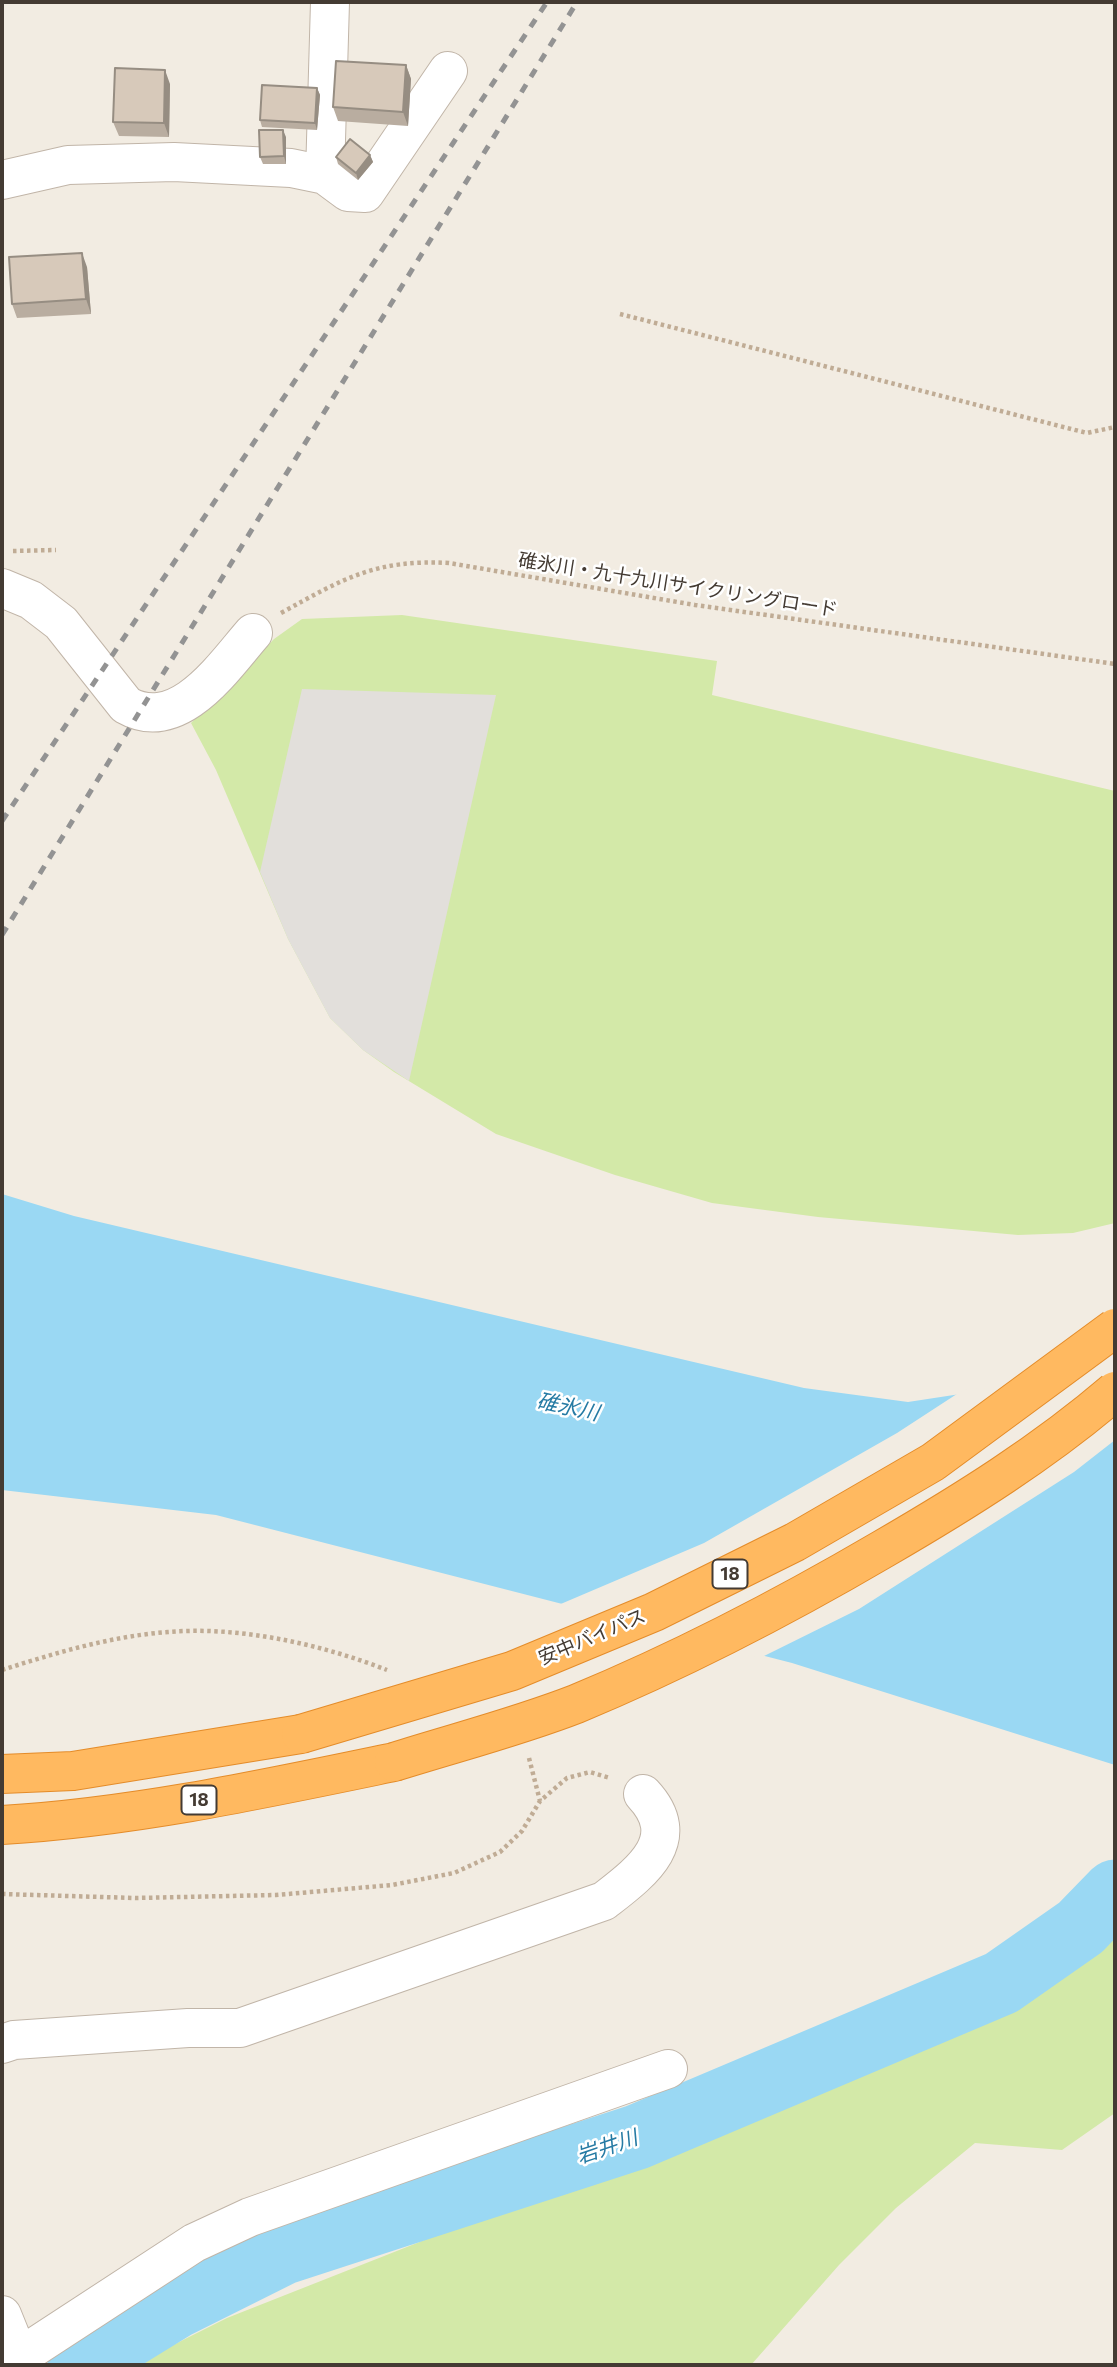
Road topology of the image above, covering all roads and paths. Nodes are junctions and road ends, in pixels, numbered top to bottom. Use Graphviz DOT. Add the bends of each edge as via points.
graph roads {
  1 [pos="330,2"];
  2 [pos="448,71"];
  3 [pos="325,175"];
  4 [pos="2,180"];
  5 [pos="620,314"];
  6 [pos="1115,427"];
  7 [pos="56,550"];
  8 [pos="2,551"];
  9 [pos="2,588"];
  10 [pos="253,633"];
  11 [pos="1115,664"];
  12 [pos="1115,1328"];
  13 [pos="1115,1391"];
  14 [pos="2,1670"];
  15 [pos="389,1671"];
  16 [pos="526,1747"];
  17 [pos="2,1774"];
  18 [pos="643,1794"];
  19 [pos="540,1801"];
  20 [pos="2,1825"];
  21 [pos="2,1894"];
  22 [pos="2,2044"];
  23 [pos="668,2068"];
  24 [pos="2,2315"];
  25 [pos="13,2361"];
  1 -- 3 [label="street"];
  2 -- 3 [label="street" via="365,193 348,192"];
  3 -- 4 [label="street" via="291,168 174,162 68,165"];
  5 -- 6 [label="path" via="1087,433"];
  7 -- 8 [label="path"];
  9 -- 10 [label="street" via="31,600 61,623 126,705 135,710 174,707 197,695"];
  10 -- 11 [label="path, 碓氷川・九十九川サイクリングロード" via="279,614 365,570 418,561"];
  12 -- 17 [label="highway, 安中バイパス / 18, bridge" via="933,1462 795,1542 654,1612 512,1671 301,1734 73,1771"];
  13 -- 20 [label="highway, 18, bridge" via="1075,1425 948,1511 702,1648 573,1705 394,1762 249,1792 66,1821"];
  14 -- 15 [label="path" via="118,1639 169,1632 242,1635 313,1647"];
  16 -- 19 [label="path"];
  18 -- 19 [label="path" via="630,1784 590,1772 568,1778"];
  18 -- 22 [label="street" via="662,1829 656,1852 636,1877 604,1901 240,2028"];
  19 -- 21 [label="path" via="522,1831 500,1852 454,1873 392,1885 276,1895 148,1898"];
  23 -- 25 [label="street" via="250,2217 194,2244"];
  24 -- 25 [label="street"];
}
